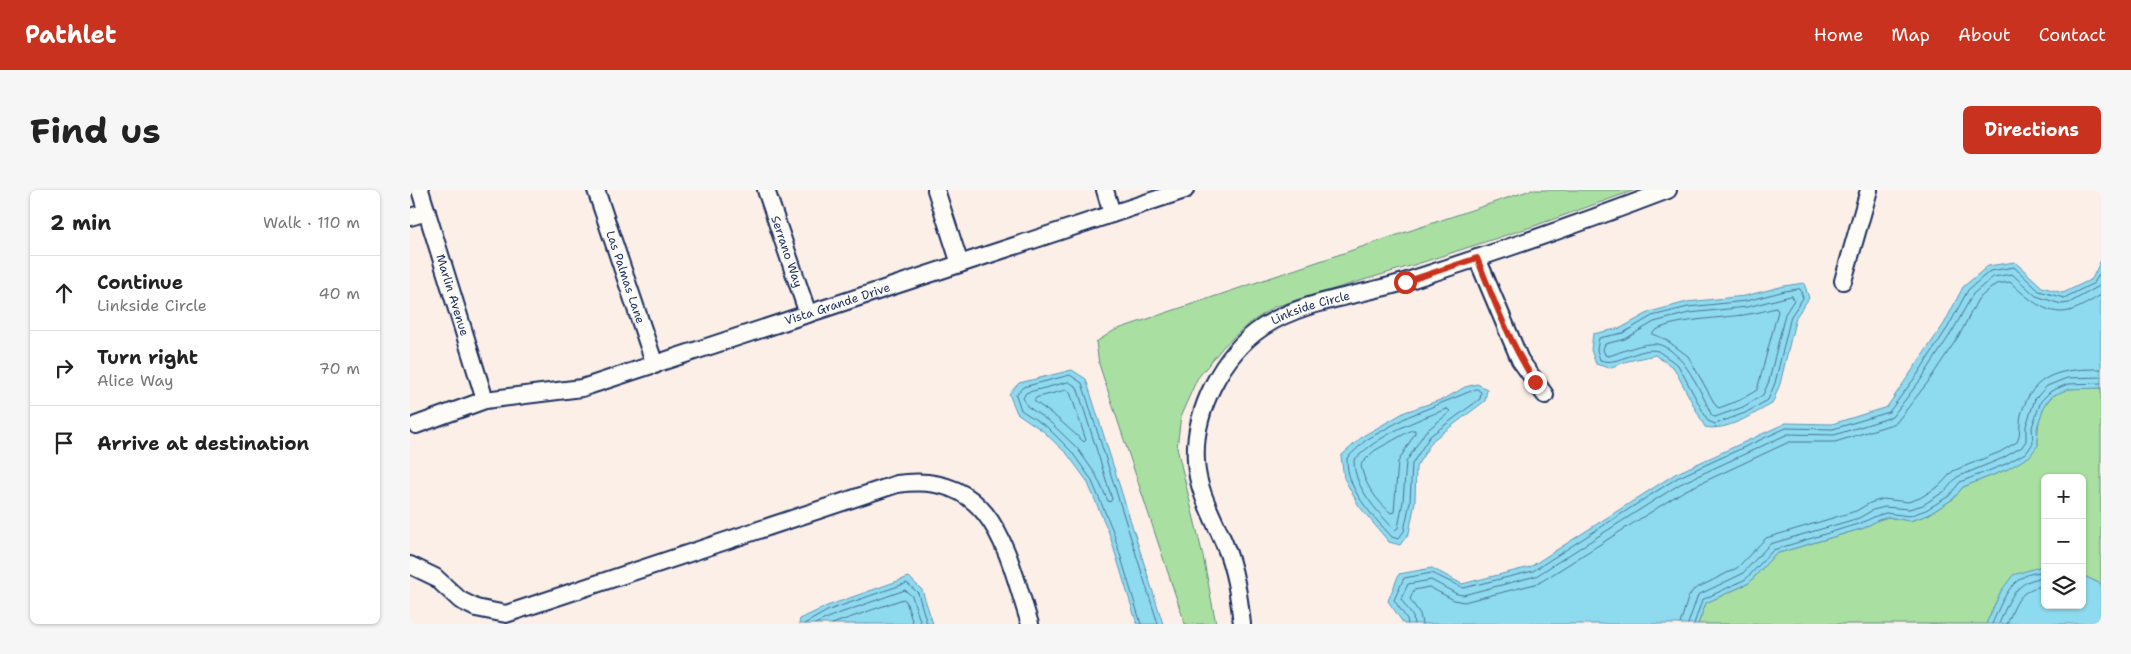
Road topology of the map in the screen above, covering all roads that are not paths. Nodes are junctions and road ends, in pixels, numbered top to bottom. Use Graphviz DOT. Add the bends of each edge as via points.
graph roads {
  1 [pos="420,190"];
  2 [pos="596,190"];
  3 [pos="766,190"];
  4 [pos="936,190"];
  5 [pos="1104,190"];
  6 [pos="1185,190"];
  7 [pos="1668,190"];
  8 [pos="1869,190"];
  9 [pos="427,212"];
  10 [pos="1112,214"];
  11 [pos="410,217"];
  12 [pos="1477,258"];
  13 [pos="960,264"];
  14 [pos="1844,281"];
  15 [pos="808,314"];
  16 [pos="655,365"];
  17 [pos="1545,395"];
  18 [pos="485,400"];
  19 [pos="416,425"];
  20 [pos="410,565"];
  21 [pos="507,619"];
  22 [pos="1030,624"];
  23 [pos="1242,624"];
  1 -- 9 [label="street, Marlin Avenue"];
  2 -- 16 [label="street, Las Palmas Lane"];
  3 -- 15 [label="street, Serrano Way"];
  4 -- 13 [label="street"];
  5 -- 10 [label="street"];
  6 -- 10 [label="street, Vista Grande Drive"];
  7 -- 12 [label="street, Linkside Circle"];
  8 -- 14 [label="street"];
  9 -- 11 [label="street"];
  9 -- 18 [label="street, Marlin Avenue"];
  10 -- 13 [label="street, Vista Grande Drive"];
  12 -- 17 [label="street" via="1520,360"];
  12 -- 23 [label="street, Linkside Circle" via="1405,282 1284,314 1261,328 1220,373 1202,410 1196,461 1208,506 1233,570"];
  13 -- 15 [label="street, Vista Grande Drive"];
  15 -- 16 [label="street, Vista Grande Drive"];
  16 -- 18 [label="street, Vista Grande Drive" via="582,388"];
  18 -- 19 [label="street, Vista Grande Drive"];
  20 -- 21 [label="street" via="435,577 460,600"];
  21 -- 22 [label="street" via="897,484 918,482 942,485 956,491 990,519 1002,539"];
}
